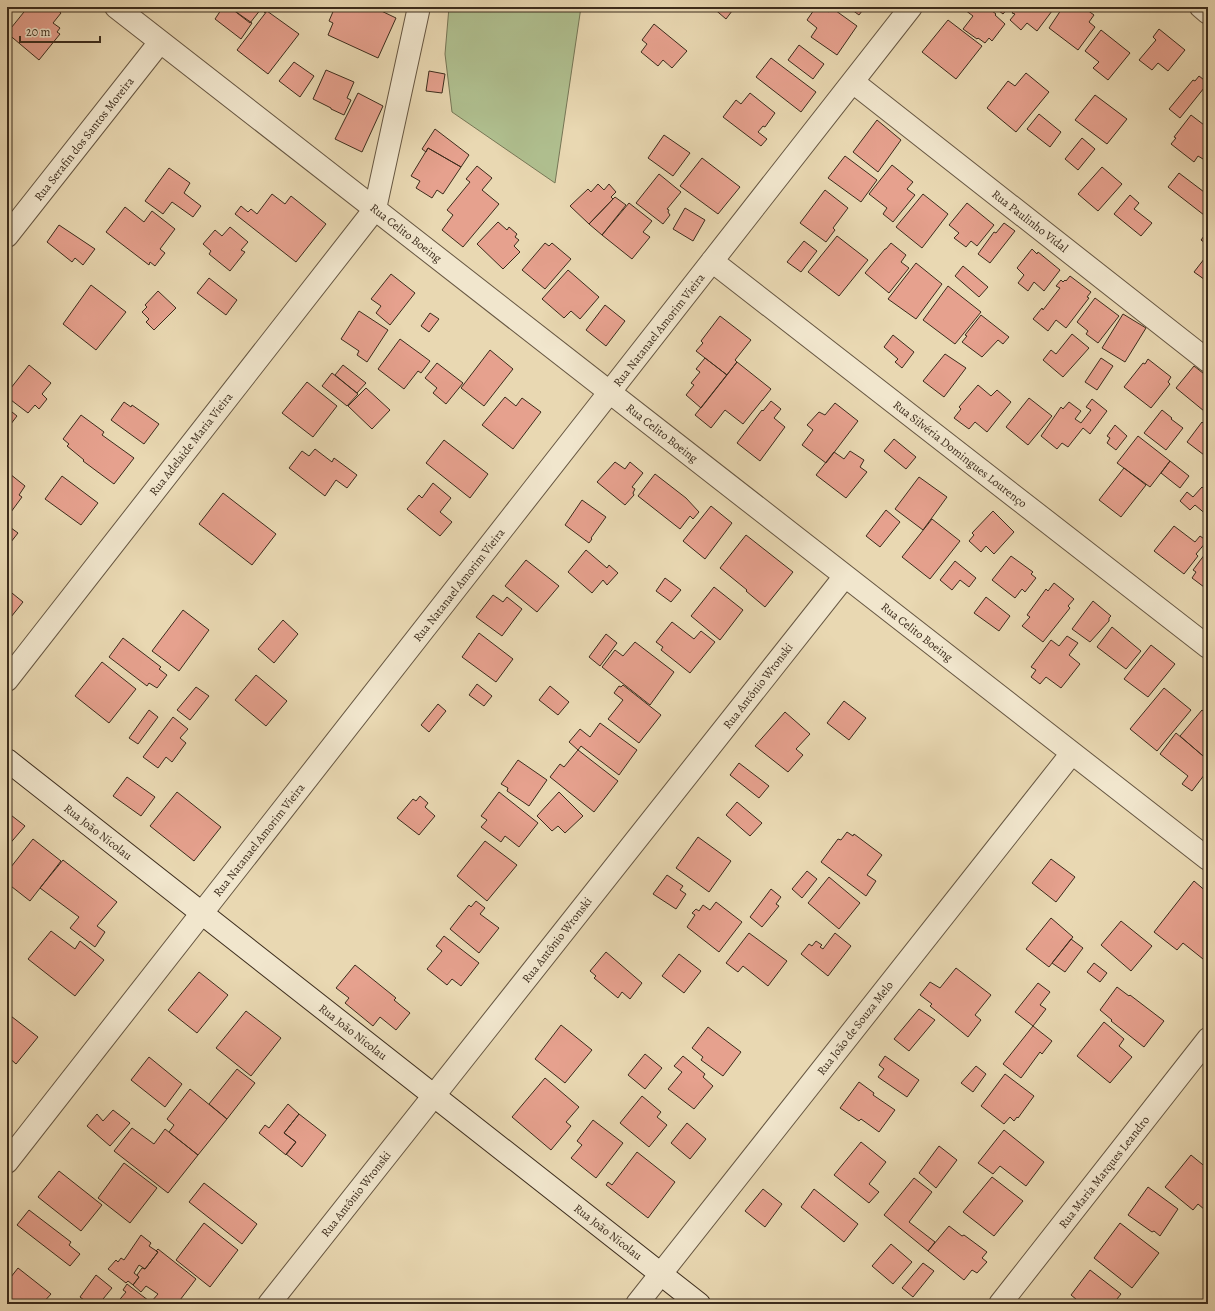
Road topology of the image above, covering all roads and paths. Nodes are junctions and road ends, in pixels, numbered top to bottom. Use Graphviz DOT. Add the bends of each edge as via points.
graph roads {
  1 [pos="116,7"];
  2 [pos="419,7"];
  3 [pos="911,7"];
  4 [pos="1201,7"];
  5 [pos="1208,13"];
  6 [pos="160,42"];
  7 [pos="853,82"];
  8 [pos="375,209"];
  9 [pos="7,236"];
  10 [pos="712,261"];
  11 [pos="1208,361"];
  12 [pos="610,392"];
  13 [pos="845,576"];
  14 [pos="1208,647"];
  15 [pos="7,680"];
  16 [pos="1072,753"];
  17 [pos="7,760"];
  18 [pos="1208,859"];
  19 [pos="202,913"];
  20 [pos="1208,1040"];
  21 [pos="434,1096"];
  22 [pos="7,1162"];
  23 [pos="661,1274"];
  24 [pos="269,1304"];
  25 [pos="638,1304"];
  26 [pos="699,1304"];
  27 [pos="1000,1304"];
  1 -- 6 [label="street, Rua Celito Boeing"];
  2 -- 8 [label="street"];
  3 -- 7 [label="street, Rua Natanael Amorim Vieira"];
  4 -- 5 [label="street"];
  6 -- 8 [label="street, Rua Celito Boeing"];
  6 -- 9 [label="street, Rua Serafin dos Santos Moreira"];
  7 -- 10 [label="street, Rua Natanael Amorim Vieira"];
  7 -- 11 [label="street, Rua Paulinho Vidal"];
  8 -- 12 [label="street, Rua Celito Boeing"];
  8 -- 15 [label="street, Rua Adelaide Maria Vieira"];
  10 -- 12 [label="street, Rua Natanael Amorim Vieira"];
  10 -- 14 [label="street, Rua Silvéria Domingues Lourenço"];
  12 -- 13 [label="street, Rua Celito Boeing"];
  12 -- 19 [label="street, Rua Natanael Amorim Vieira"];
  13 -- 16 [label="street, Rua Celito Boeing"];
  13 -- 21 [label="street, Rua Antônio Wronski"];
  16 -- 18 [label="street, Rua Celito Boeing"];
  16 -- 23 [label="street, Rua João de Souza Melo"];
  17 -- 19 [label="street, Rua João Nicolau"];
  19 -- 21 [label="street, Rua João Nicolau"];
  19 -- 22 [label="street, Rua Natanael Amorim Vieira"];
  20 -- 27 [label="street, Rua Maria Marques Leandro"];
  21 -- 23 [label="street, Rua João Nicolau"];
  21 -- 24 [label="street, Rua Antônio Wronski"];
  23 -- 25 [label="street, Rua João de Souza Melo"];
  23 -- 26 [label="street, Rua João Nicolau"];
}
